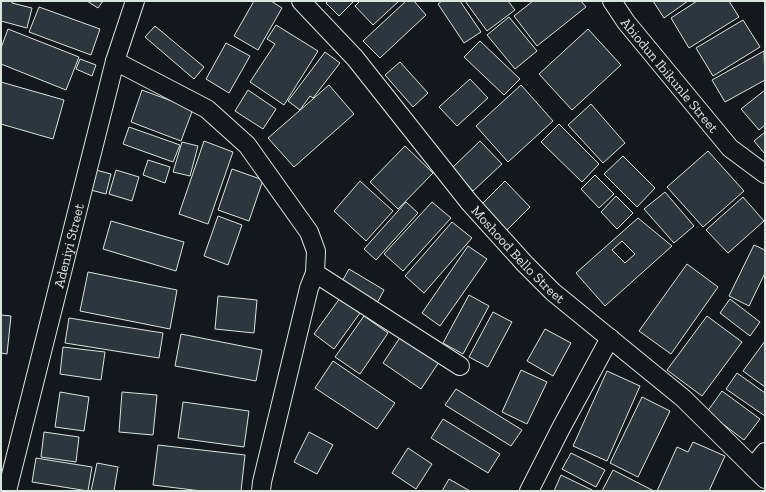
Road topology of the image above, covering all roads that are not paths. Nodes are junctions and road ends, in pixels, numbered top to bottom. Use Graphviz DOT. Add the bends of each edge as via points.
graph roads {
  1 [pos="135,1"];
  2 [pos="302,1"];
  3 [pos="612,1"];
  4 [pos="115,61"];
  5 [pos="765,174"];
  6 [pos="315,273"];
  7 [pos="610,338"];
  8 [pos="460,366"];
  9 [pos="765,452"];
  10 [pos="759,473"];
  11 [pos="7,491"];
  12 [pos="262,491"];
  13 [pos="529,491"];
  1 -- 4 [label="street, Adeniyi Street"];
  2 -- 7 [label="street, Moshood Bello Street" via="356,58 469,202 525,264 552,292"];
  3 -- 5 [label="street, Abiodun Ibikunle Street" via="626,22 730,148"];
  4 -- 6 [label="street" via="207,109 247,145 310,232 316,251"];
  4 -- 11 [label="street, Adeniyi Street"];
  6 -- 8 [label="street"];
  6 -- 12 [label="street" via="262,482"];
  7 -- 10 [label="street, Moshood Bello Street" via="683,398"];
  7 -- 13 [label="street" via="560,428"];
  9 -- 10 [label="street"];
}
